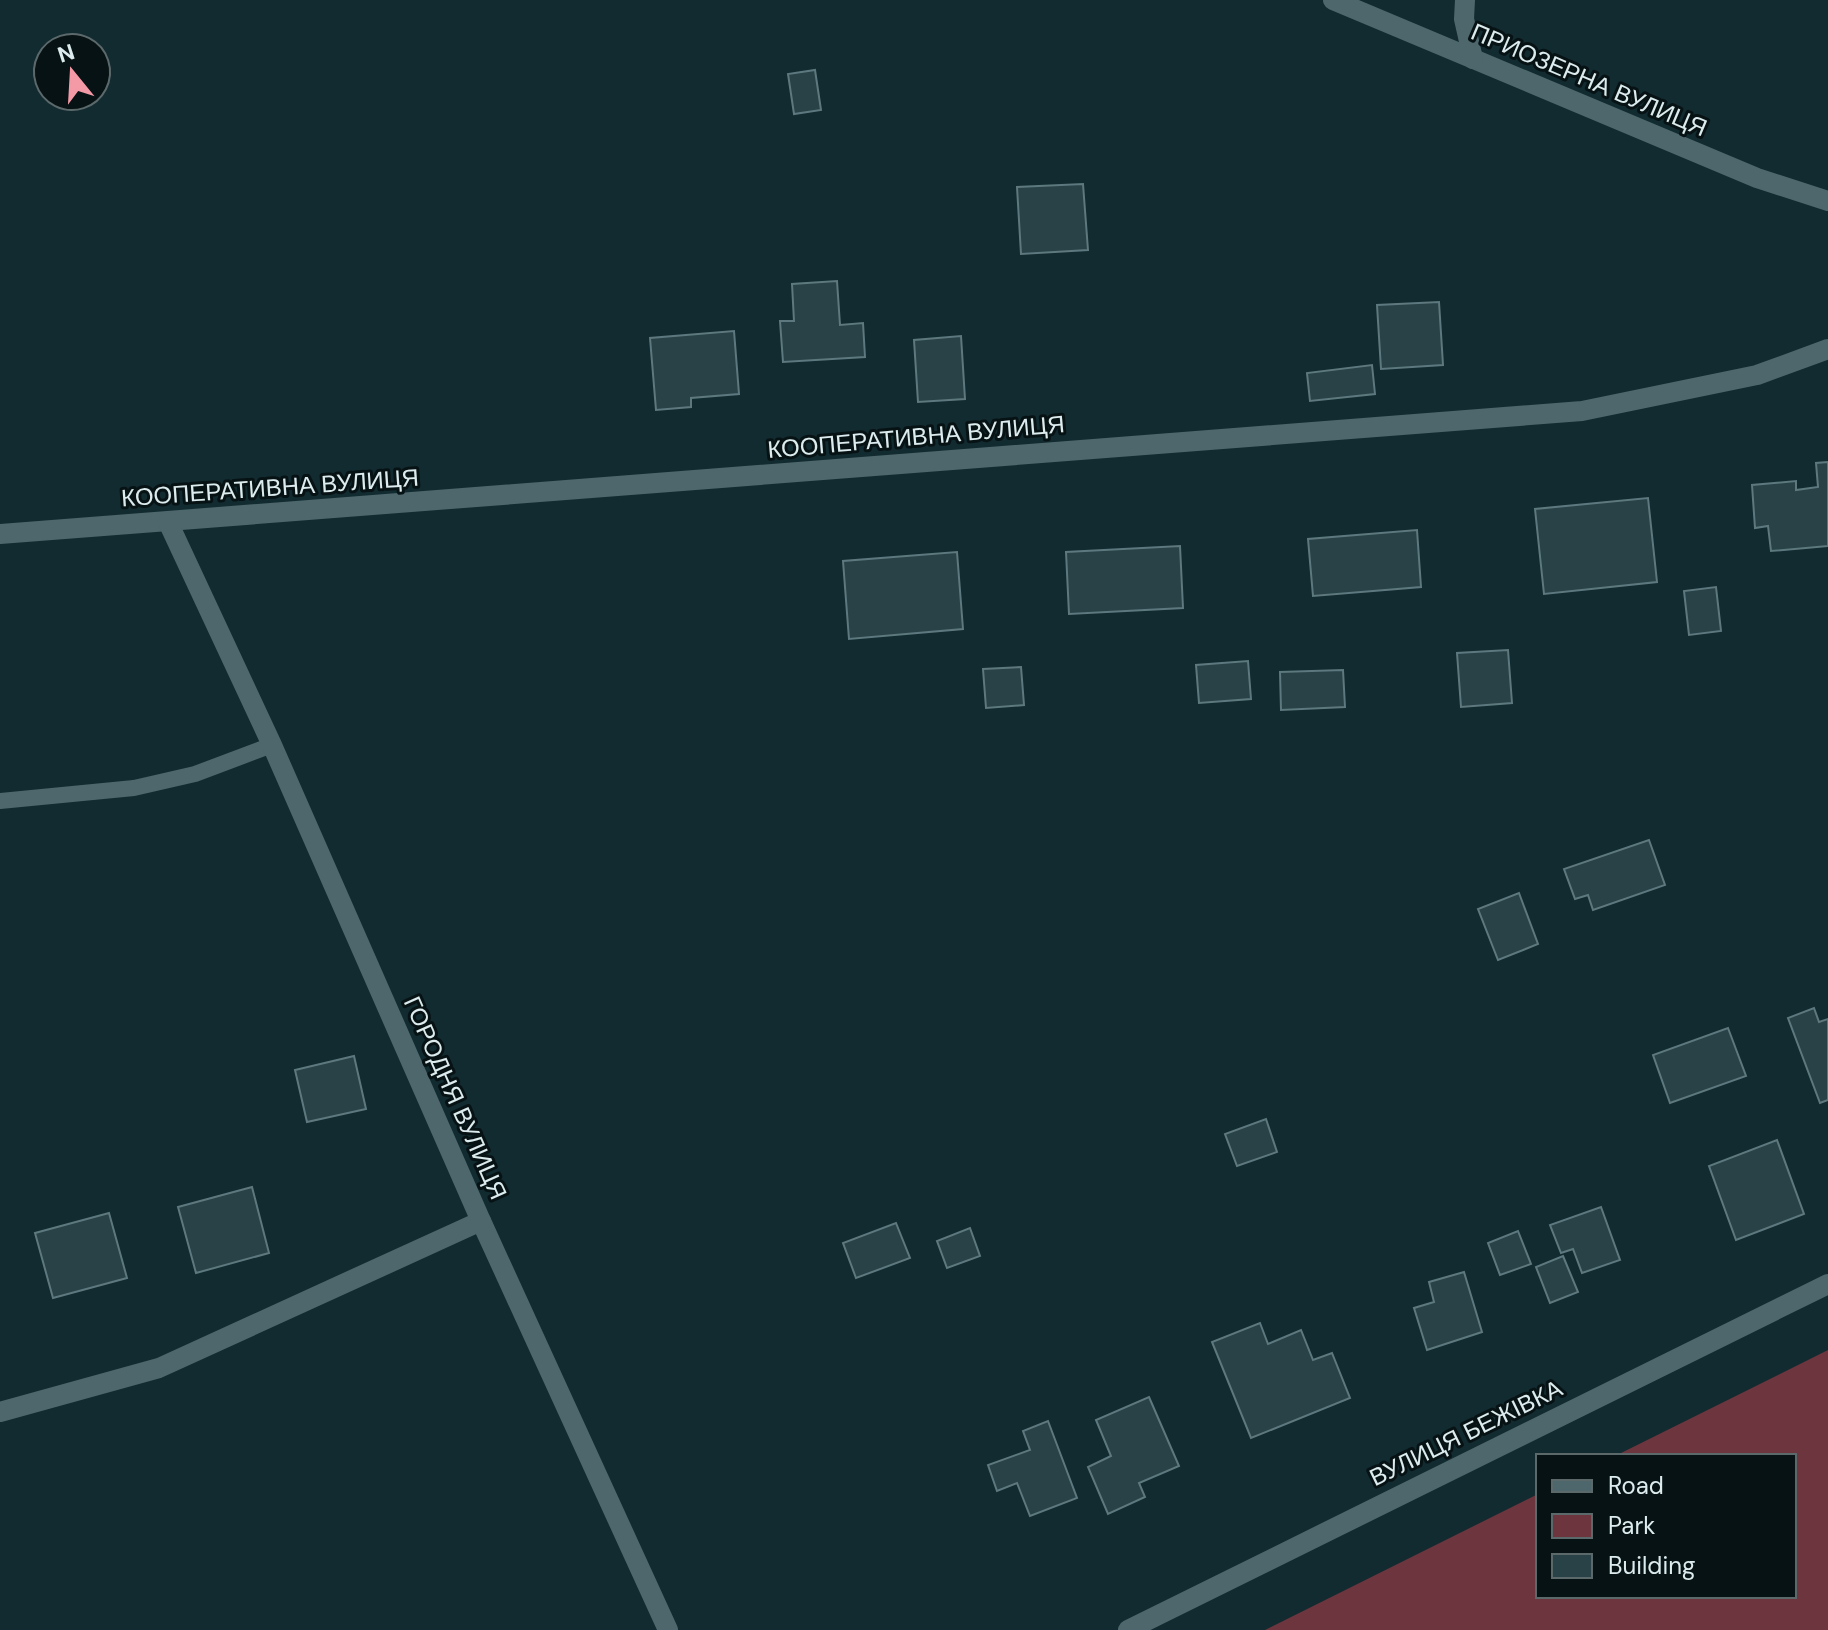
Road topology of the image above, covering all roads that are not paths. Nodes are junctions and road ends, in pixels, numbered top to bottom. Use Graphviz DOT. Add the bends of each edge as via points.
graph roads {
  1 [pos="1333,0"];
  2 [pos="1465,0"];
  3 [pos="1473,59"];
  4 [pos="1828,201"];
  5 [pos="1828,349"];
  6 [pos="168,522"];
  7 [pos="0,534"];
  8 [pos="272,745"];
  9 [pos="0,801"];
  10 [pos="481,1221"];
  11 [pos="1828,1284"];
  12 [pos="0,1412"];
  13 [pos="668,1630"];
  14 [pos="1128,1630"];
  1 -- 3 [label="street, ПРИОЗЕРНА ВУЛИЦЯ"];
  2 -- 3 [label="street"];
  3 -- 4 [label="street, ПРИОЗЕРНА ВУЛИЦЯ" via="1743,173"];
  5 -- 6 [label="street, КООПЕРАТИВНА ВУЛИЦЯ" via="1757,375 1582,411"];
  6 -- 7 [label="street, КООПЕРАТИВНА ВУЛИЦЯ"];
  6 -- 8 [label="street, ГОРОДНЯ ВУЛИЦЯ"];
  8 -- 9 [label="lane" via="195,774 134,788"];
  8 -- 10 [label="street, ГОРОДНЯ ВУЛИЦЯ"];
  10 -- 12 [label="street, ГОРОДНЯ ВУЛИЦЯ" via="159,1368"];
  10 -- 13 [label="street"];
  11 -- 14 [label="street, ВУЛИЦЯ БЕЖІВКА"];
}
